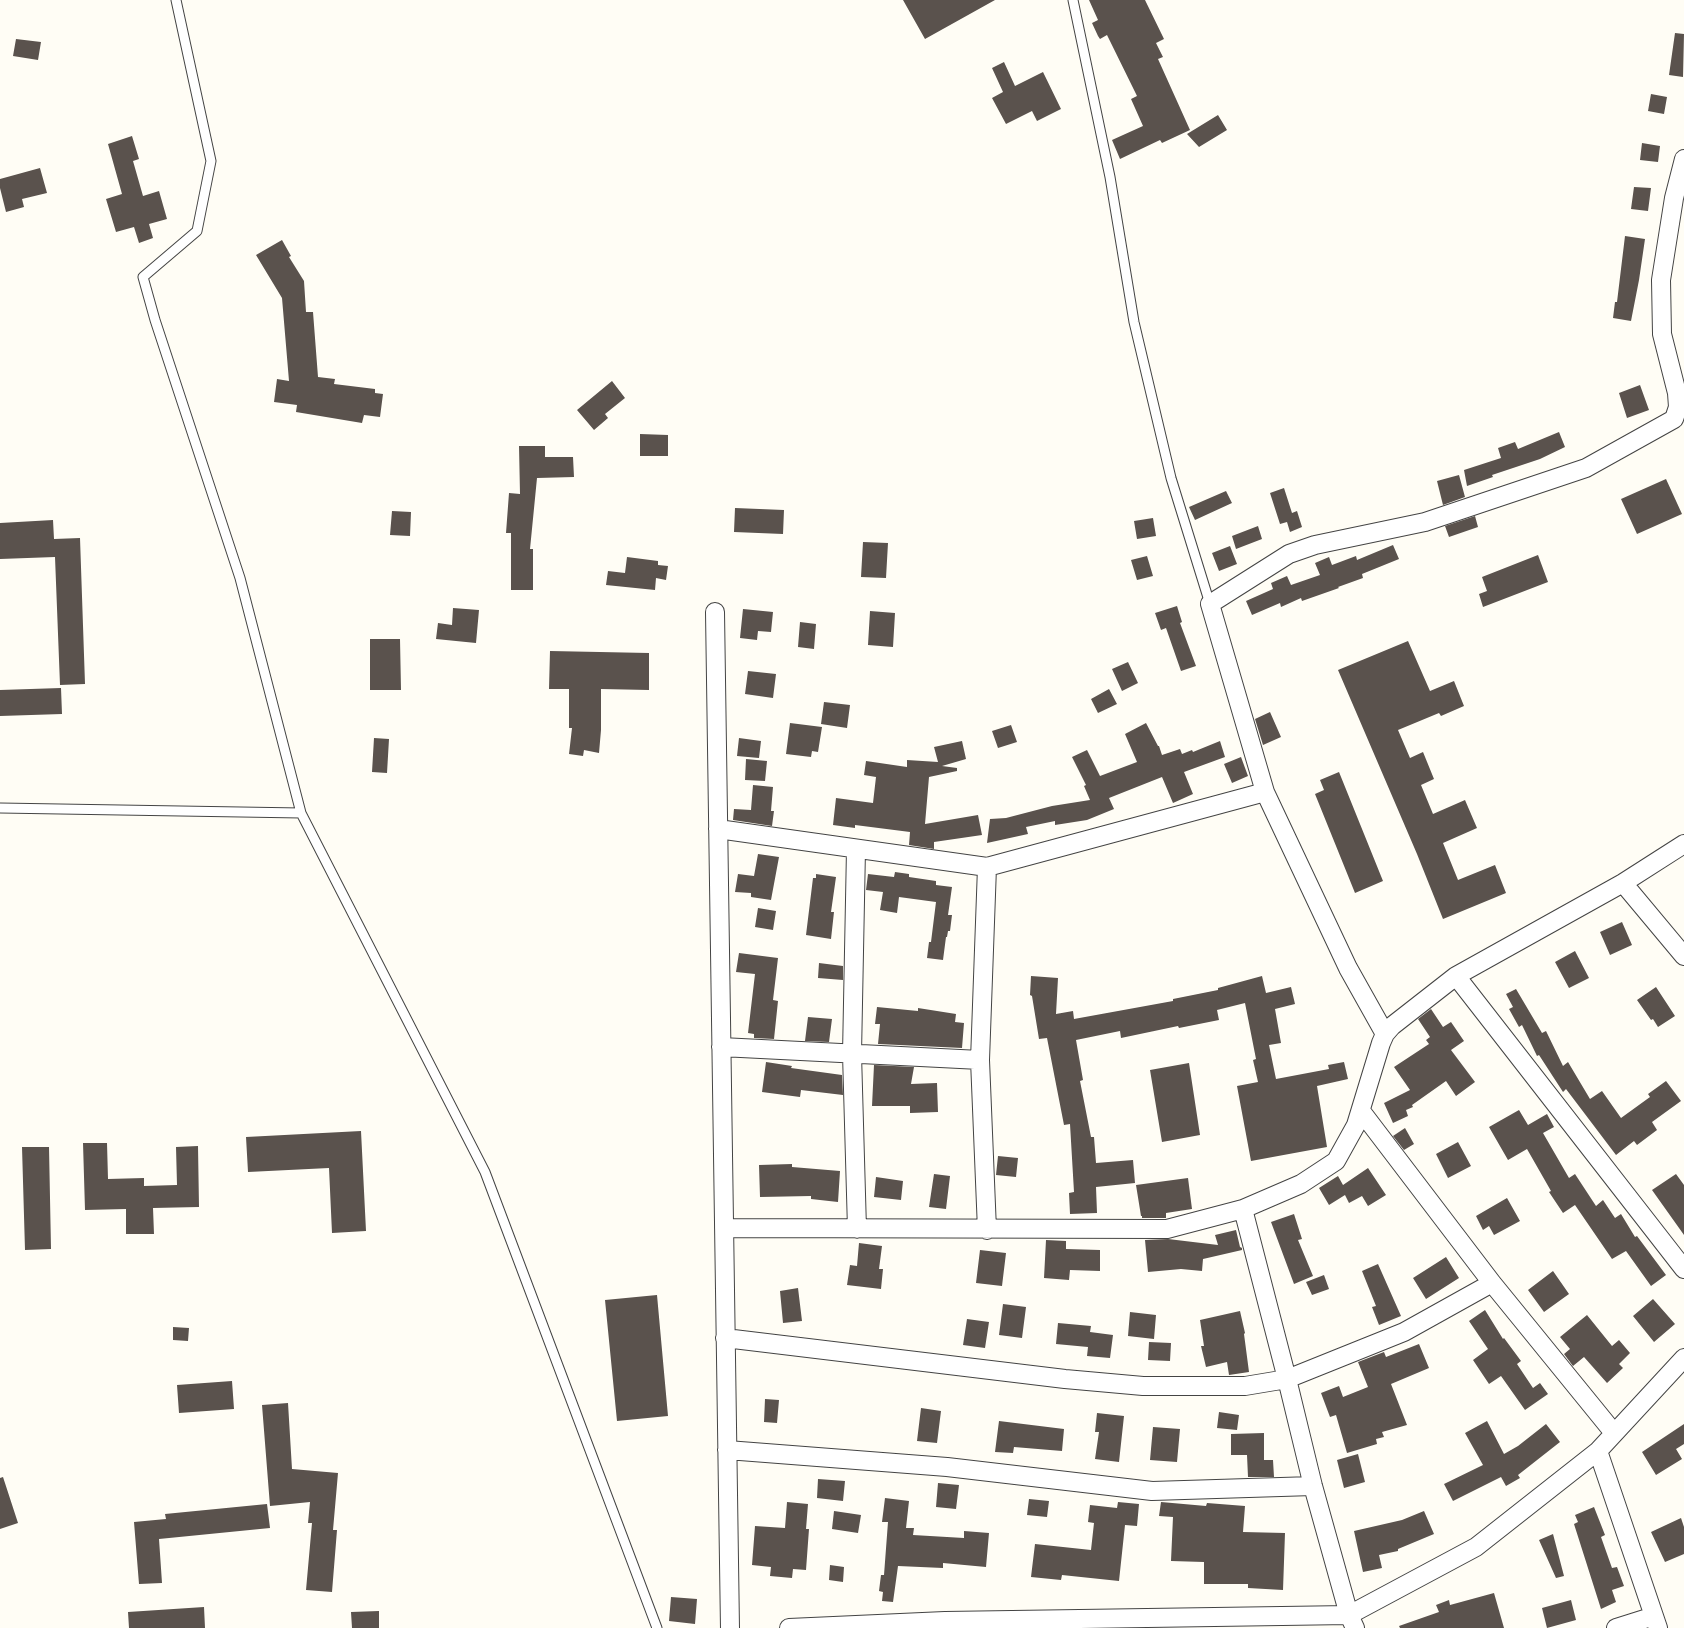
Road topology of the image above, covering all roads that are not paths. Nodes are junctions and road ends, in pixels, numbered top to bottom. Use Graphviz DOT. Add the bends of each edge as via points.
graph roads {
  1 [pos="176,0"];
  2 [pos="1074,0"];
  3 [pos="1684,159"];
  4 [pos="1681,406"];
  5 [pos="1210,604"];
  6 [pos="715,612"];
  7 [pos="1265,792"];
  8 [pos="0,808"];
  9 [pos="301,813"];
  10 [pos="718,829"];
  11 [pos="1684,844"];
  12 [pos="856,849"];
  13 [pos="987,867"];
  14 [pos="1623,883"];
  15 [pos="1684,956"];
  16 [pos="1456,976"];
  17 [pos="1385,1034"];
  18 [pos="721,1047"];
  19 [pos="852,1054"];
  20 [pos="980,1060"];
  21 [pos="1360,1111"];
  22 [pos="1243,1209"];
  23 [pos="724,1228"];
  24 [pos="857,1229"];
  25 [pos="987,1230"];
  26 [pos="1684,1269"];
  27 [pos="1492,1283"];
  28 [pos="725,1338"];
  29 [pos="1684,1358"];
  30 [pos="1287,1379"];
  31 [pos="1614,1433"];
  32 [pos="727,1450"];
  33 [pos="1598,1451"];
  34 [pos="1313,1486"];
  35 [pos="1352,1621"];
  36 [pos="1656,1622"];
  37 [pos="944,1624"];
  38 [pos="657,1628"];
  39 [pos="730,1628"];
  40 [pos="788,1628"];
  41 [pos="1616,1628"];
  1 -- 9 [label="lane" via="211,161 196,231 143,277 240,578"];
  2 -- 5 [label="lane" via="1110,177 1134,322 1171,478"];
  3 -- 4 [label="street" via="1674,198 1661,280 1662,334"];
  4 -- 5 [label="street" via="1674,419 1586,468 1425,522 1316,545 1289,554"];
  5 -- 7 [label="street"];
  6 -- 10 [label="street"];
  7 -- 13 [label="street"];
  7 -- 17 [label="street" via="1348,968"];
  8 -- 9 [label="lane"];
  9 -- 38 [label="lane" via="485,1172"];
  10 -- 12 [label="street"];
  10 -- 18 [label="street"];
  11 -- 14 [label="street"];
  12 -- 13 [label="street"];
  12 -- 19 [label="street"];
  13 -- 20 [label="street"];
  14 -- 15 [label="street"];
  14 -- 16 [label="street"];
  16 -- 17 [label="street"];
  16 -- 26 [label="street"];
  17 -- 21 [label="street"];
  18 -- 19 [label="street"];
  18 -- 23 [label="street"];
  19 -- 20 [label="street"];
  19 -- 24 [label="street"];
  20 -- 25 [label="street"];
  21 -- 22 [label="street" via="1336,1161 1301,1184"];
  21 -- 27 [label="street"];
  22 -- 25 [label="street" via="1167,1229"];
  22 -- 30 [label="street"];
  23 -- 24 [label="street"];
  23 -- 28 [label="street"];
  24 -- 25 [label="street"];
  27 -- 30 [label="street" via="1404,1332"];
  27 -- 31 [label="street"];
  28 -- 30 [label="street" via="1143,1386 1245,1386"];
  28 -- 32 [label="street"];
  29 -- 31 [label="street"];
  30 -- 34 [label="street"];
  31 -- 33 [label="street"];
  32 -- 34 [label="street" via="946,1467 1152,1491"];
  32 -- 39 [label="street"];
  33 -- 35 [label="street" via="1476,1547"];
  33 -- 36 [label="street"];
  34 -- 35 [label="street"];
  35 -- 37 [label="street"];
  36 -- 41 [label="street"];
  37 -- 40 [label="street"];
}
